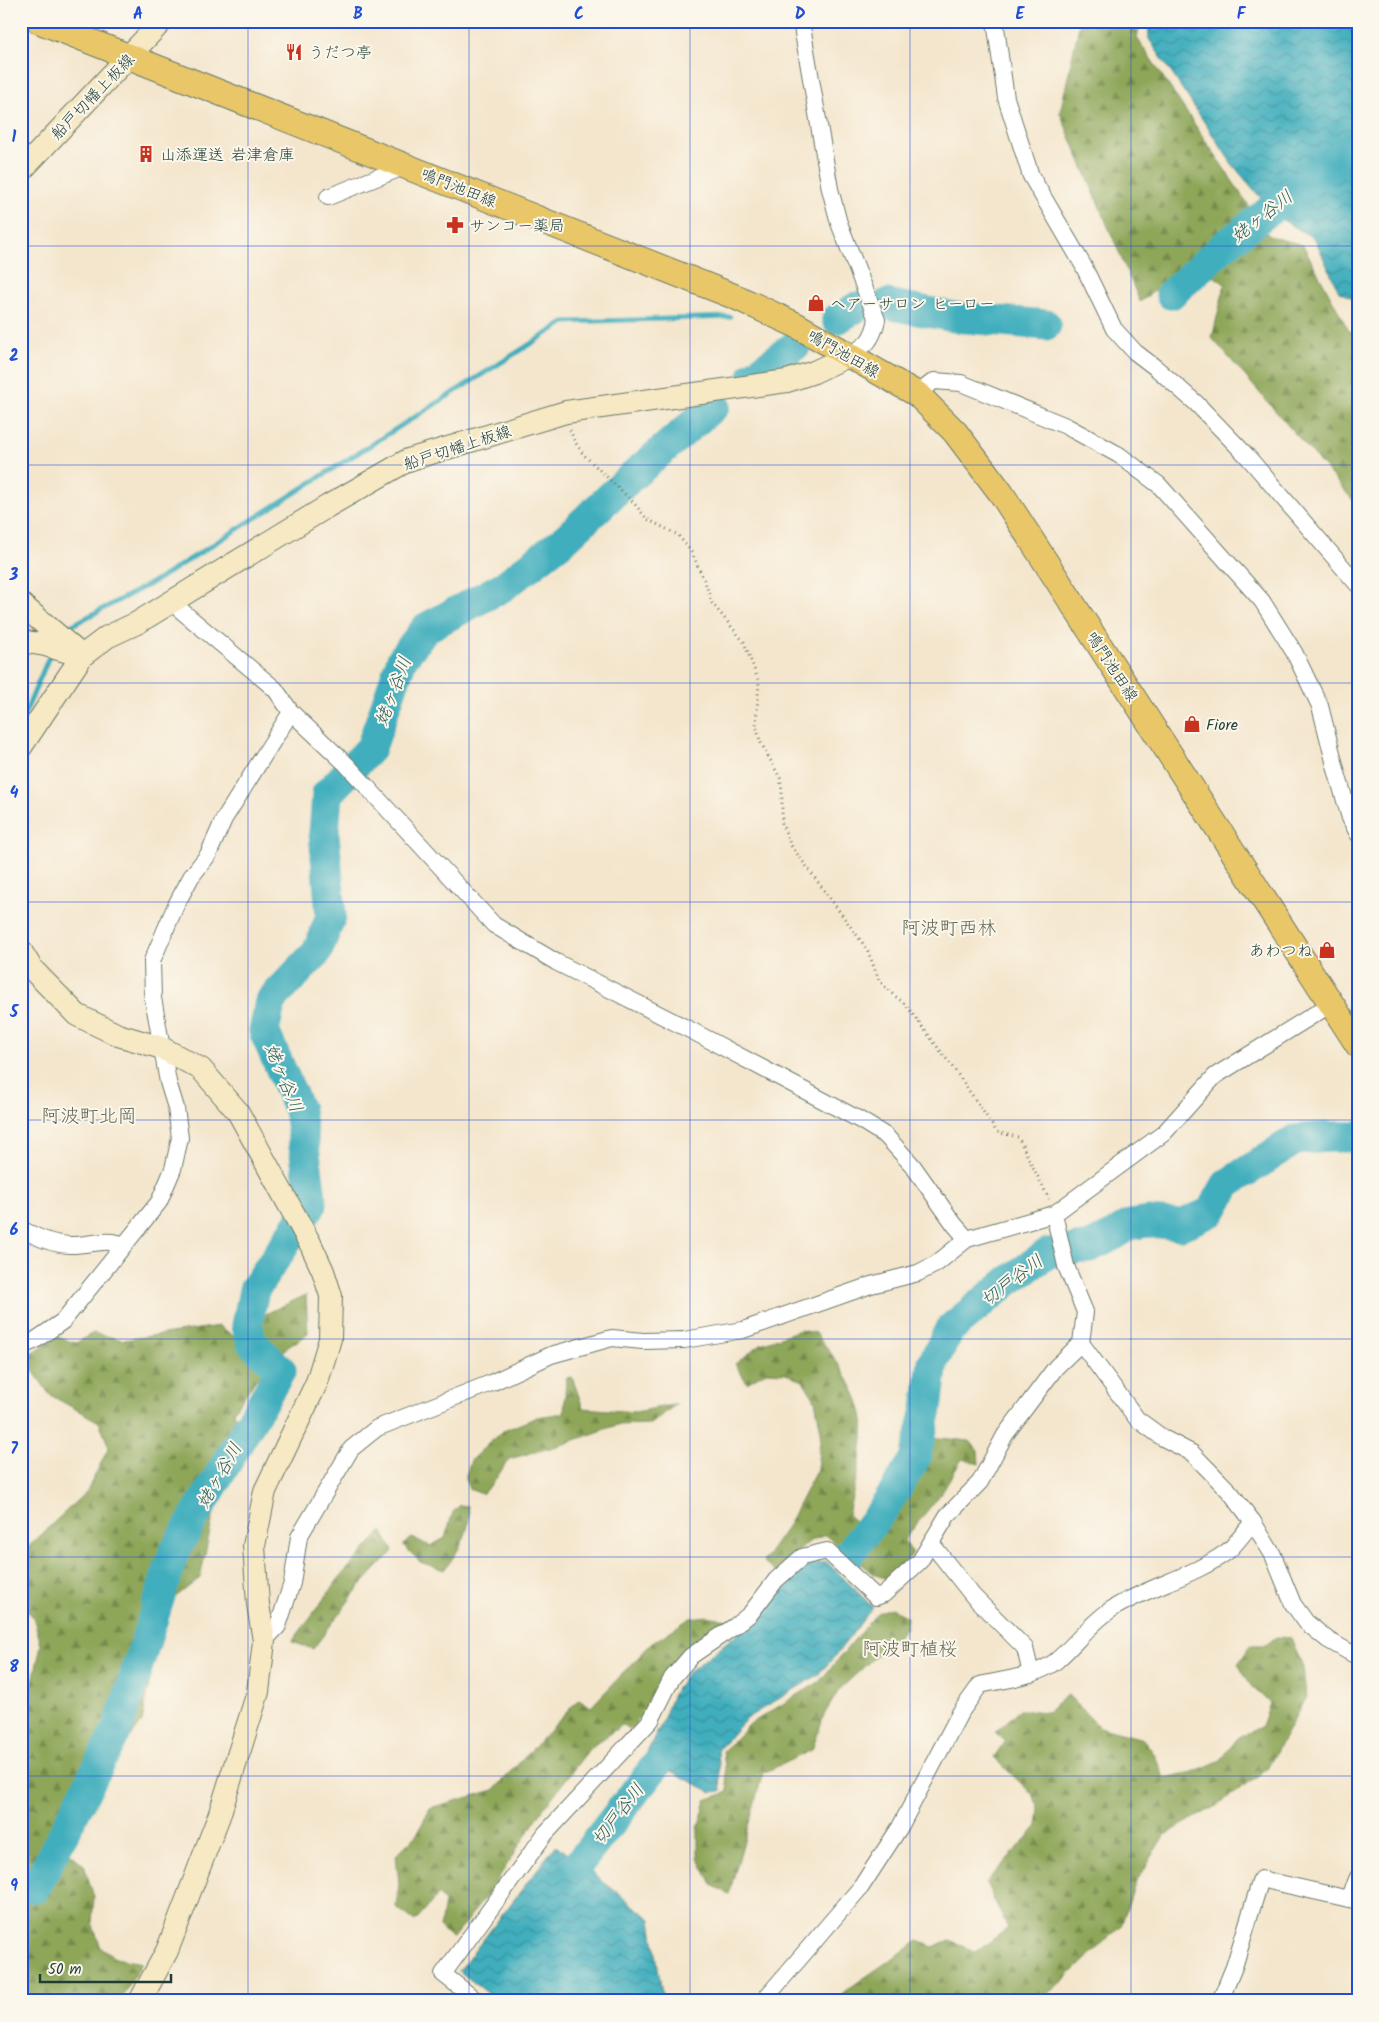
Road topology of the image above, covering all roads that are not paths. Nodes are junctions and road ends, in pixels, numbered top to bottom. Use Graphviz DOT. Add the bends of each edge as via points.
graph roads {
  1 [pos="38,21"];
  2 [pos="162,21"];
  3 [pos="801,21"];
  4 [pos="994,21"];
  5 [pos="130,56"];
  6 [pos="406,166"];
  7 [pos="21,171"];
  8 [pos="328,198"];
  9 [pos="848,356"];
  10 [pos="917,394"];
  11 [pos="1358,585"];
  12 [pos="171,602"];
  13 [pos="21,604"];
  14 [pos="21,641"];
  15 [pos="82,656"];
  16 [pos="291,712"];
  17 [pos="21,747"];
  18 [pos="1358,834"];
  19 [pos="21,951"];
  20 [pos="1344,1015"];
  21 [pos="1358,1045"];
  22 [pos="162,1048"];
  23 [pos="1054,1214"];
  24 [pos="21,1229"];
  25 [pos="967,1239"];
  26 [pos="124,1245"];
  27 [pos="1081,1343"];
  28 [pos="21,1346"];
  29 [pos="1253,1522"];
  30 [pos="931,1543"];
  31 [pos="264,1641"];
  32 [pos="1358,1657"];
  33 [pos="1031,1674"];
  34 [pos="1358,1878"];
  35 [pos="1353,1900"];
  36 [pos="140,2001"];
  37 [pos="477,2001"];
  38 [pos="763,2001"];
  39 [pos="1220,2001"];
  1 -- 5 [label="main road, 鳴門池田線"];
  2 -- 5 [label="street, 船戸切幡上板線"];
  3 -- 9 [label="street" via="838,223 877,320 873,336"];
  4 -- 11 [label="street" via="1006,98 1032,176 1083,265 1114,329 1135,352 1196,403 1241,450"];
  5 -- 6 [label="main road, 鳴門池田線"];
  5 -- 7 [label="street, 船戸切幡上板線"];
  6 -- 8 [label="street"];
  6 -- 9 [label="main road, 鳴門池田線" via="738,298 796,325"];
  9 -- 10 [label="main road, 鳴門池田線"];
  9 -- 12 [label="street, 船戸切幡上板線" via="787,381 566,412 408,460"];
  10 -- 18 [label="street" via="934,382 961,383 1066,426 1119,455 1159,485 1262,601 1294,652 1320,706 1350,818"];
  10 -- 20 [label="main road, 鳴門池田線" via="955,432 1001,494"];
  12 -- 15 [label="street, 船戸切幡上板線"];
  12 -- 16 [label="street" via="276,689"];
  13 -- 15 [label="street"];
  14 -- 15 [label="street"];
  15 -- 17 [label="street"];
  16 -- 22 [label="street" via="224,819 208,856 191,877 152,961 153,998"];
  16 -- 25 [label="street" via="351,769 494,925 556,962 886,1136 913,1166"];
  19 -- 22 [label="street" via="32,969 76,1015 118,1035"];
  20 -- 21 [label="main road, 鳴門池田線"];
  20 -- 23 [label="street" via="1215,1076 1164,1133"];
  22 -- 26 [label="street" via="180,1138 173,1169 159,1202"];
  22 -- 31 [label="street" via="201,1069 238,1112 311,1245 331,1296 330,1338 317,1382 265,1491 254,1546"];
  23 -- 25 [label="street"];
  23 -- 27 [label="street" via="1066,1266 1085,1312"];
  24 -- 26 [label="street" via="47,1242 70,1245 114,1241"];
  25 -- 31 [label="street" via="936,1264 918,1273 743,1330 684,1340 612,1338 551,1355 491,1383 377,1428 351,1449 299,1536 292,1583 278,1626"];
  26 -- 28 [label="street" via="63,1321"];
  27 -- 29 [label="street" via="1136,1419 1192,1453 1231,1493"];
  27 -- 30 [label="street" via="1039,1389 1005,1435 980,1482 947,1516"];
  29 -- 32 [label="street" via="1273,1555 1293,1604 1306,1622 1328,1640"];
  29 -- 33 [label="street" via="1229,1549 1206,1565 1110,1610 1055,1662"];
  30 -- 33 [label="street" via="972,1596 1025,1648"];
  30 -- 37 [label="street" via="920,1561 884,1594 876,1597 827,1551 802,1557 776,1580 750,1614 691,1656 672,1678 650,1720 546,1834 444,1974"];
  31 -- 36 [label="street" via="258,1692 219,1816 167,1951"];
  33 -- 38 [label="street" via="980,1685 960,1713 900,1827 862,1887"];
  34 -- 35 [label="street"];
  35 -- 39 [label="street" via="1261,1878 1234,1967"];
}
